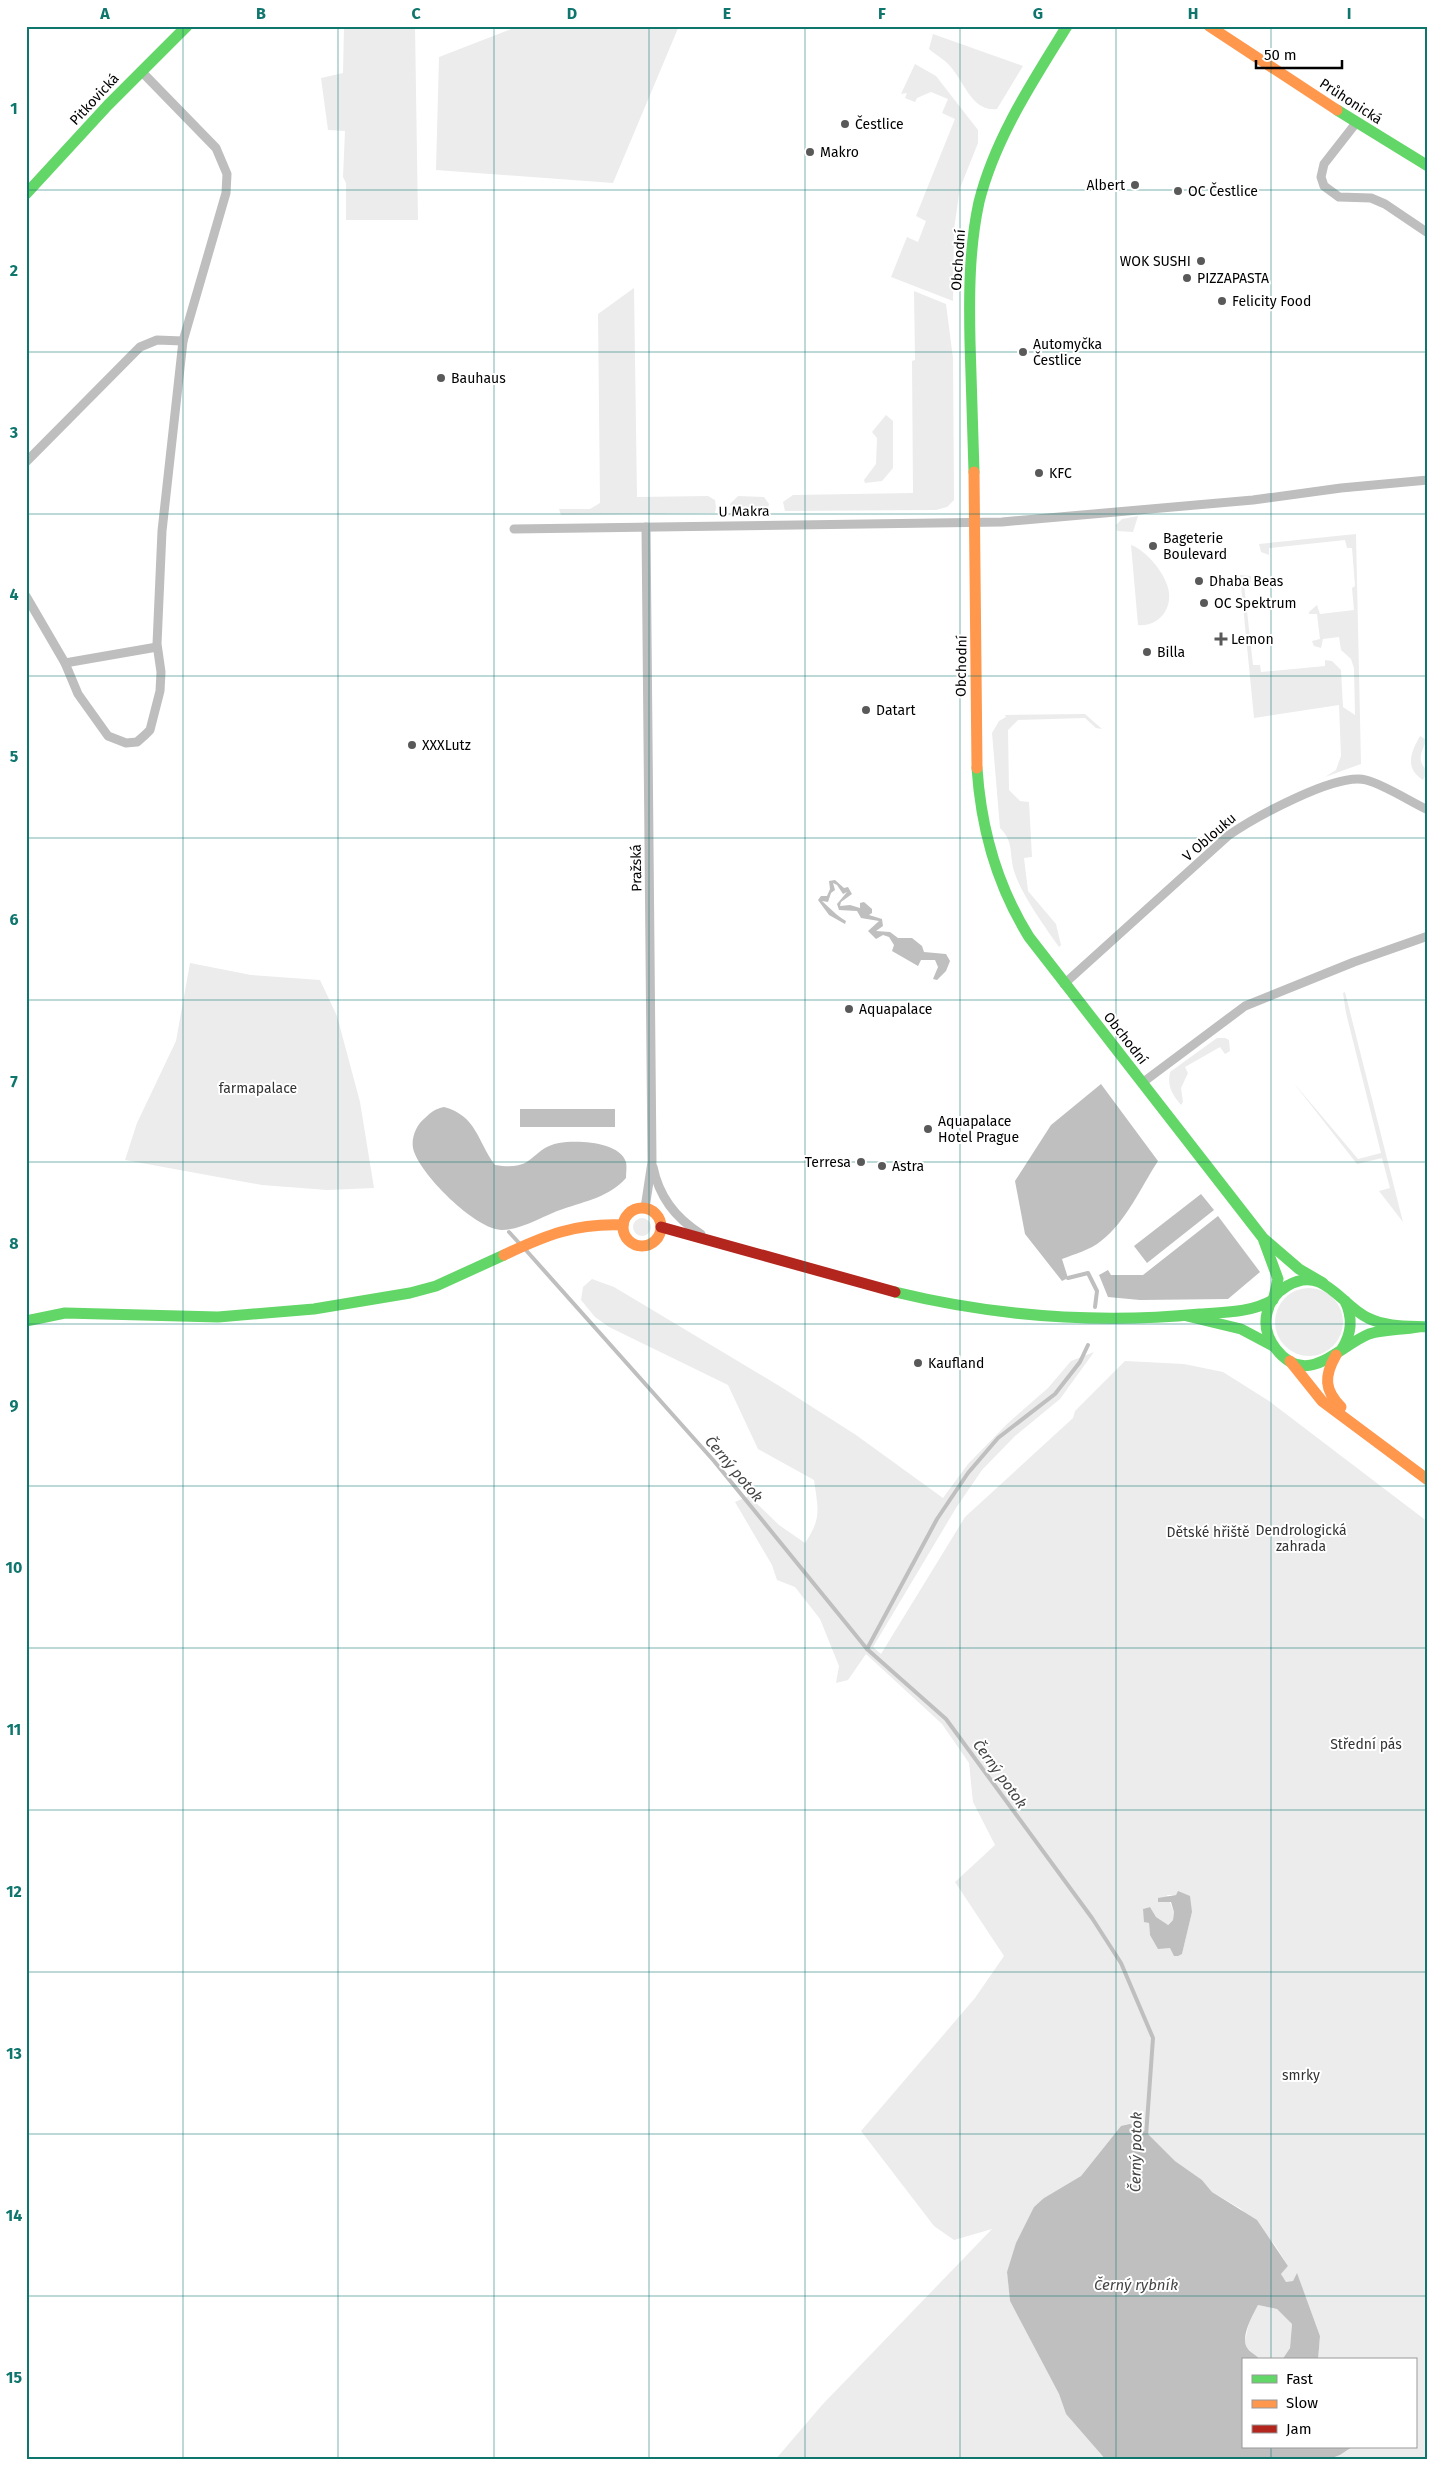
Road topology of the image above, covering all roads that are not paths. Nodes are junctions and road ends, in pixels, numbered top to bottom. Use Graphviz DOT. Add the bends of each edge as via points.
graph roads {
  1 [pos="187,26"];
  2 [pos="1067,26"];
  3 [pos="1209,26"];
  4 [pos="141,71"];
  5 [pos="1356,123"];
  6 [pos="1428,166"];
  7 [pos="26,194"];
  8 [pos="1428,233"];
  9 [pos="183,341"];
  10 [pos="26,462"];
  11 [pos="1428,480"];
  12 [pos="974,522"];
  13 [pos="646,527"];
  14 [pos="514,529"];
  15 [pos="26,596"];
  16 [pos="157,647"];
  17 [pos="65,663"];
  18 [pos="1428,810"];
  19 [pos="1428,936"];
  20 [pos="1064,984"];
  21 [pos="1142,1083"];
  22 [pos="652,1162"];
  23 [pos="645,1208"];
  24 [pos="623,1225"];
  25 [pos="661,1227"];
  26 [pos="1263,1238"];
  27 [pos="713,1239"];
  28 [pos="1323,1283"];
  29 [pos="1343,1298"];
  30 [pos="1273,1299"];
  31 [pos="1187,1316"];
  32 [pos="26,1320"];
  33 [pos="1423,1327"];
  34 [pos="1273,1346"];
  35 [pos="1338,1353"];
  36 [pos="1290,1361"];
  37 [pos="1380,1443"];
  38 [pos="1428,1480"];
  1 -- 4 [label="main road, Pitkovická"];
  2 -- 12 [label="main road, Obchodní" via="1002,138 985,185 975,227 970,271"];
  3 -- 5 [label="main road, Průhonická"];
  4 -- 7 [label="main road, Pitkovická"];
  4 -- 9 [label="street" via="206,136 223,160 227,174 226,193"];
  5 -- 6 [label="main road, Průhonická"];
  5 -- 8 [label="street" via="1324,164 1321,177 1324,186 1339,197 1371,198 1386,204"];
  9 -- 10 [label="street" via="157,340 140,347"];
  9 -- 16 [label="street" via="162,530"];
  11 -- 12 [label="street, U Makra" via="1253,500"];
  12 -- 13 [label="street, U Makra"];
  12 -- 20 [label="main road, Obchodní" via="977,624 975,727 981,814 997,875 1006,895 1025,929"];
  13 -- 14 [label="street, U Makra"];
  13 -- 22 [label="street, Pražská"];
  15 -- 17 [label="street"];
  16 -- 17 [label="street"];
  16 -- 17 [label="street" via="160,692 150,730 137,742 126,743 108,736 78,694"];
  18 -- 20 [label="street, V Oblouku" via="1365,779 1342,780 1285,803 1229,835"];
  19 -- 21 [label="street" via="1245,1006"];
  20 -- 21 [label="main road, Obchodní"];
  21 -- 26 [label="main road, Obchodní"];
  22 -- 23 [label="street, Pražská"];
  22 -- 27 [label="street" via="659,1188 672,1210 690,1227"];
  23 -- 24 [label="main road" via="632,1211"];
  23 -- 25 [label="main road" via="655,1213"];
  24 -- 25 [label="main road" via="627,1239 641,1246 657,1240"];
  24 -- 32 [label="main road" via="608,1222 555,1234 471,1272 412,1293 345,1304 218,1317 60,1312"];
  25 -- 27 [label="main road"];
  26 -- 28 [label="main road, Obchodní" via="1299,1269"];
  26 -- 30 [label="main road, Obchodní" via="1276,1271 1278,1286"];
  27 -- 31 [label="main road" via="869,1286 972,1309 1041,1317"];
  28 -- 29 [label="main road"];
  28 -- 30 [label="main road" via="1298,1281"];
  29 -- 33 [label="main road" via="1366,1318"];
  29 -- 35 [label="main road" via="1351,1323 1349,1336"];
  30 -- 31 [label="main road" via="1255,1310"];
  30 -- 34 [label="main road" via="1266,1325"];
  31 -- 34 [label="main road" via="1244,1328"];
  33 -- 35 [label="main road" via="1368,1334"];
  34 -- 36 [label="main road"];
  35 -- 36 [label="main road" via="1315,1365"];
  35 -- 37 [label="main road" via="1330,1364 1327,1377 1329,1394"];
  36 -- 37 [label="main road" via="1322,1401"];
  37 -- 38 [label="main road"];
}
